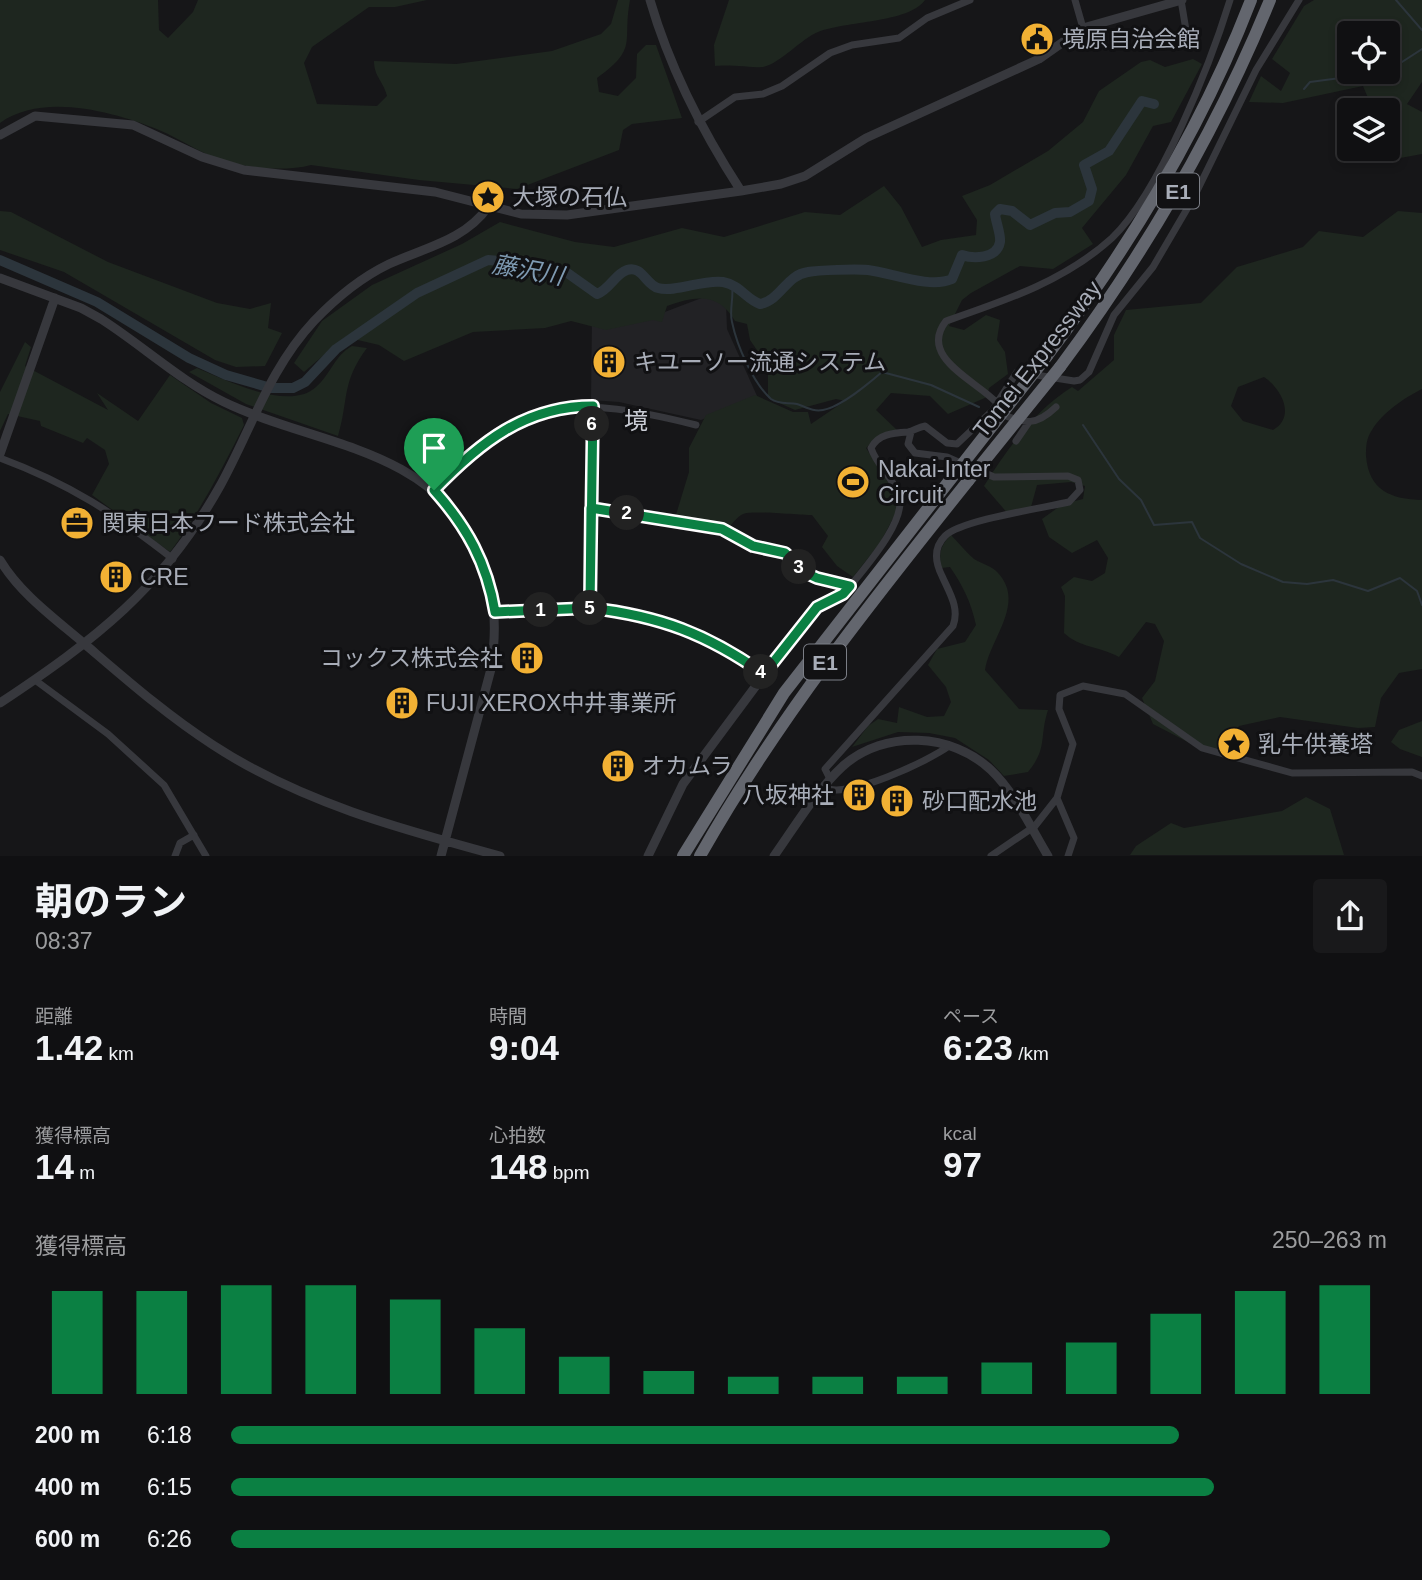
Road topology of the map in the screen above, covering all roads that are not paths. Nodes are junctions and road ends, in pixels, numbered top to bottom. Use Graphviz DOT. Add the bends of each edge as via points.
graph roads {
  1 [pos="650,0"];
  2 [pos="970,0"];
  3 [pos="1076,0"];
  4 [pos="1181,0"];
  5 [pos="1230,0"];
  6 [pos="1251,0"];
  7 [pos="1270,0"];
  8 [pos="1299,0"];
  9 [pos="1083,28"];
  10 [pos="1188,42"];
  11 [pos="698,122"];
  12 [pos="0,135"];
  13 [pos="741,191"];
  14 [pos="488,207"];
  15 [pos="0,278"];
  16 [pos="54,298"];
  17 [pos="996,402"];
  18 [pos="593,406"];
  19 [pos="1056,407"];
  20 [pos="256,410"];
  21 [pos="992,411"];
  22 [pos="1029,422"];
  23 [pos="696,425"];
  24 [pos="911,432"];
  25 [pos="1016,441"];
  26 [pos="0,456"];
  27 [pos="434,490"];
  28 [pos="591,508"];
  29 [pos="173,559"];
  30 [pos="0,560"];
  31 [pos="850,586"];
  32 [pos="590,608"];
  33 [pos="495,612"];
  34 [pos="85,644"];
  35 [pos="764,674"];
  36 [pos="34,680"];
  37 [pos="0,703"];
  38 [pos="949,746"];
  39 [pos="1422,776"];
  40 [pos="827,783"];
  41 [pos="1057,798"];
  42 [pos="1031,829"];
  43 [pos="194,835"];
  44 [pos="445,841"];
  45 [pos="175,856"];
  46 [pos="206,856"];
  47 [pos="441,856"];
  48 [pos="500,856"];
  49 [pos="648,856"];
  50 [pos="683,856"];
  51 [pos="700,856"];
  52 [pos="774,856"];
  53 [pos="991,856"];
  54 [pos="1048,856"];
  55 [pos="1068,856"];
  1 -- 11 [label="street"];
  2 -- 11 [label="street" via="927,18 898,38 830,53 782,86 735,97"];
  3 -- 9 [label="street"];
  4 -- 9 [label="street"];
  4 -- 10 [label="street"];
  5 -- 17 [label="street" via="1214,52 1166,154 1113,236 1017,297 946,321 940,328 937,343 942,357"];
  6 -- 50 [label="highway, Tomei Expressway / E1, bridge" via="1215,85 1149,210 1047,356 784,693"];
  7 -- 51 [label="highway, Tomei Expressway / E1, bridge" via="1182,184 1122,282 1060,368 823,665"];
  8 -- 17 [label="street" via="1256,70 1194,197 1153,267 1114,315 1089,372 1074,381 1017,372"];
  9 -- 13 [label="street" via="1039,59 866,138 805,176"];
  11 -- 13 [label="street"];
  12 -- 14 [label="street" via="35,116 133,125 230,167 435,192"];
  13 -- 14 [label="street" via="567,215 521,214"];
  14 -- 20 [label="street" via="468,230 371,274 335,300 299,338 274,373"];
  15 -- 16 [label="street"];
  16 -- 20 [label="street" via="101,319 212,395"];
  16 -- 26 [label="street"];
  17 -- 21 [label="street"];
  18 -- 23 [label="street"];
  18 -- 27 [label="street" via="551,410 505,428 467,456"];
  18 -- 28 [label="street"];
  19 -- 22 [label="street" via="1042,420"];
  20 -- 27 [label="street" via="376,456"];
  20 -- 29 [label="street" via="221,483"];
  21 -- 22 [label="street"];
  21 -- 24 [label="street" via="957,444 947,443 925,426"];
  22 -- 25 [label="street"];
  24 -- 31 [label="street" via="882,437 871,449 898,492 901,507 881,546"];
  24 -- 40 [label="street" via="911,449 922,456 947,457 994,477 1073,477 1080,490 1069,502 958,527 943,538 936,556 955,608 953,626 825,769"];
  26 -- 29 [label="street" via="81,493"];
  27 -- 33 [label="street" via="466,528 479,552"];
  28 -- 31 [label="street" via="722,529 753,546 785,553 817,578"];
  28 -- 32 [label="street"];
  29 -- 34 [label="street" via="127,609"];
  30 -- 34 [label="street" via="16,583"];
  31 -- 35 [label="street" via="817,607"];
  32 -- 33 [label="street"];
  32 -- 35 [label="street" via="625,612 694,631"];
  33 -- 44 [label="street" via="491,669"];
  34 -- 36 [label="street"];
  34 -- 44 [label="street" via="213,746 340,809"];
  35 -- 49 [label="street" via="683,784"];
  36 -- 37 [label="street"];
  36 -- 43 [label="street" via="108,734 164,785"];
  38 -- 40 [label="street" via="872,784 842,791"];
  38 -- 40 [label="street" via="917,740 878,746 856,756"];
  38 -- 42 [label="street" via="991,770"];
  39 -- 41 [label="street" via="1412,772 1292,773 1202,748 1125,694 1083,686 1060,695 1058,702 1073,744"];
  40 -- 52 [label="street"];
  41 -- 42 [label="street"];
  41 -- 55 [label="street" via="1074,838"];
  42 -- 53 [label="street"];
  42 -- 54 [label="street"];
  43 -- 45 [label="street" via="180,843"];
  43 -- 46 [label="street"];
  44 -- 47 [label="street"];
  44 -- 48 [label="street"];
}
